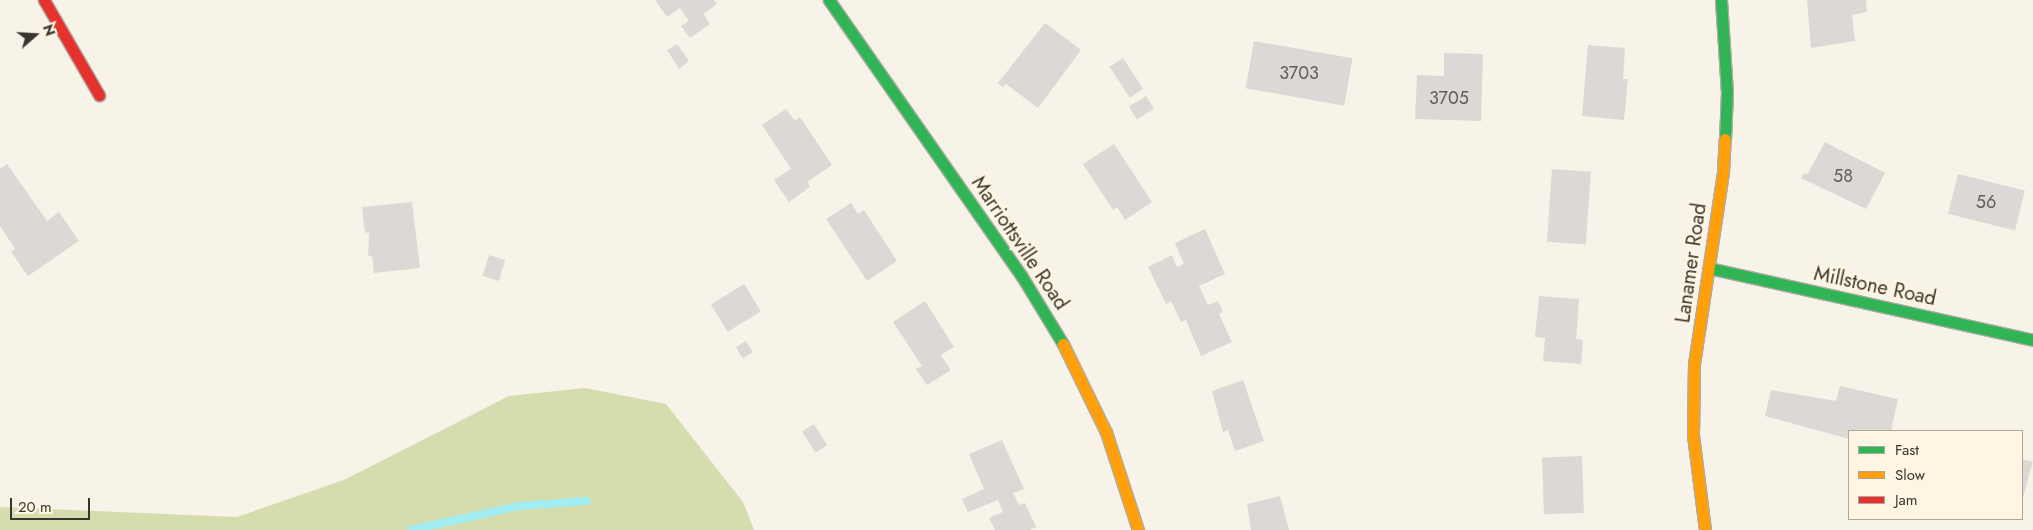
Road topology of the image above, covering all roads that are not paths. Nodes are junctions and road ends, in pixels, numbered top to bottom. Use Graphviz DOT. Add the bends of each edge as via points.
graph roads {
  1 [pos="44,0"];
  2 [pos="829,0"];
  3 [pos="1721,0"];
  4 [pos="99,95"];
  5 [pos="1710,268"];
  6 [pos="2033,340"];
  7 [pos="1138,530"];
  8 [pos="1705,530"];
  1 -- 4 [label="street"];
  2 -- 7 [label="street, Marriottsville Road" via="1021,275 1056,331 1106,432"];
  3 -- 5 [label="street, Lanamer Road" via="1727,92 1723,172"];
  5 -- 6 [label="street, Millstone Road"];
  5 -- 8 [label="street, Lanamer Road" via="1694,382 1693,435"];
}
